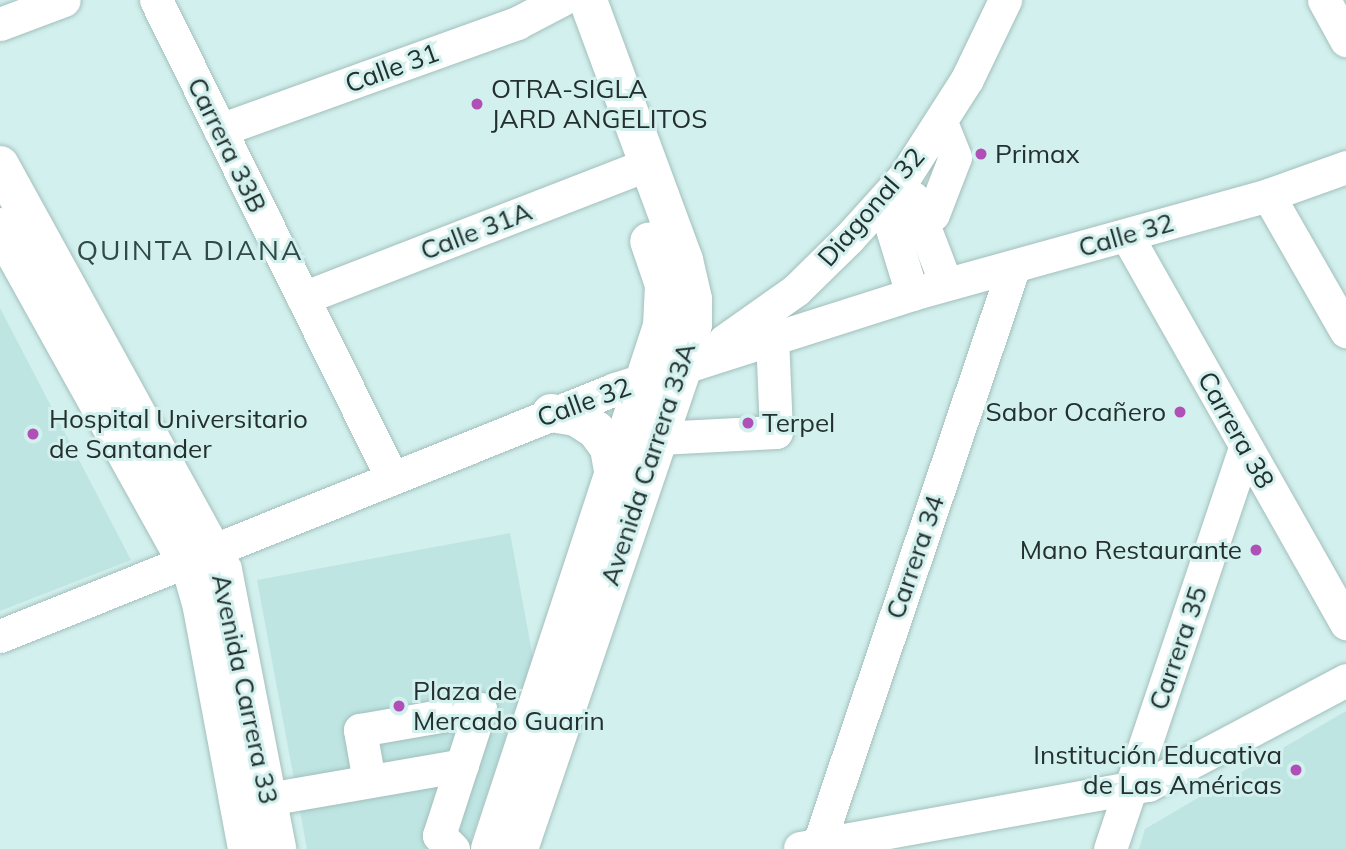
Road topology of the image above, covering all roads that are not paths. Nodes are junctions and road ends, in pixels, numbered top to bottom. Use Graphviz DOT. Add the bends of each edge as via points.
graph roads {
  1 [pos="64,0"];
  2 [pos="156,0"];
  3 [pos="567,0"];
  4 [pos="1005,0"];
  5 [pos="1324,0"];
  6 [pos="0,24"];
  7 [pos="1346,40"];
  8 [pos="941,122"];
  9 [pos="220,130"];
  10 [pos="1346,167"];
  11 [pos="636,169"];
  12 [pos="3,177"];
  13 [pos="1268,195"];
  14 [pos="901,207"];
  15 [pos="0,228"];
  16 [pos="1127,236"];
  17 [pos="1014,266"];
  18 [pos="946,284"];
  19 [pos="912,294"];
  20 [pos="303,298"];
  21 [pos="1346,331"];
  22 [pos="772,338"];
  23 [pos="683,367"];
  24 [pos="647,379"];
  25 [pos="551,413"];
  26 [pos="659,438"];
  27 [pos="1245,448"];
  28 [pos="614,475"];
  29 [pos="392,478"];
  30 [pos="200,556"];
  31 [pos="1346,623"];
  32 [pos="0,636"];
  33 [pos="1346,680"];
  34 [pos="462,765"];
  35 [pos="369,781"];
  36 [pos="1131,788"];
  37 [pos="268,799"];
  38 [pos="810,847"];
  39 [pos="247,849"];
  40 [pos="277,849"];
  41 [pos="453,849"];
  42 [pos="490,849"];
  43 [pos="519,849"];
  44 [pos="1110,849"];
  1 -- 6 [label="street"];
  2 -- 9 [label="street, Carrera 33B"];
  3 -- 9 [label="street, Calle 31" via="517,23"];
  3 -- 11 [label="main road, Avenida Carrera 33A"];
  4 -- 8 [label="street, Diagonal 32"];
  5 -- 7 [label="street"];
  8 -- 14 [label="street, Diagonal 32"];
  8 -- 14 [label="street" via="955,157 933,214"];
  9 -- 20 [label="street, Carrera 33B"];
  10 -- 13 [label="street, Calle 32"];
  11 -- 20 [label="street, Calle 31A"];
  11 -- 23 [label="main road, Avenida Carrera 33A" via="691,286 693,324"];
  11 -- 24 [label="main road, Avenida Carrera 33A" via="664,285 665,312"];
  12 -- 30 [label="main road, Avenida Carrera 33"];
  13 -- 16 [label="street, Calle 32"];
  13 -- 21 [label="street"];
  14 -- 18 [label="street"];
  14 -- 19 [label="street"];
  14 -- 23 [label="street, Diagonal 32" via="840,247 774,308"];
  15 -- 30 [label="main road, Avenida Carrera 33"];
  16 -- 17 [label="street, Calle 32"];
  16 -- 27 [label="street, Carrera 38"];
  17 -- 18 [label="street, Calle 32"];
  17 -- 38 [label="street, Carrera 34"];
  18 -- 19 [label="street, Calle 32"];
  19 -- 22 [label="street, Calle 32"];
  20 -- 29 [label="street, Carrera 33B"];
  22 -- 23 [label="street, Calle 32"];
  22 -- 26 [label="street" via="776,432"];
  23 -- 24 [label="street, Calle 32"];
  23 -- 26 [label="main road, Avenida Carrera 33A"];
  24 -- 25 [label="street, Calle 32"];
  24 -- 28 [label="main road, Avenida Carrera 33A"];
  25 -- 28 [label="main road" via="576,417 596,430 609,448"];
  25 -- 29 [label="street, Calle 32"];
  26 -- 43 [label="main road, Avenida Carrera 33A"];
  27 -- 31 [label="street, Carrera 38"];
  27 -- 36 [label="street, Carrera 35"];
  28 -- 42 [label="main road, Avenida Carrera 33A"];
  29 -- 30 [label="street, Calle 32"];
  30 -- 32 [label="street, Calle 32"];
  30 -- 37 [label="main road, Avenida Carrera 33" via="223,570 230,594"];
  30 -- 39 [label="main road, Avenida Carrera 33" via="202,608"];
  33 -- 36 [label="street" via="1171,776"];
  34 -- 35 [label="street"];
  34 -- 35 [label="street" via="480,709 360,730"];
  34 -- 41 [label="street" via="439,835"];
  35 -- 37 [label="street"];
  36 -- 38 [label="street"];
  36 -- 44 [label="street, Carrera 35"];
  37 -- 40 [label="main road, Avenida Carrera 33"];
}
